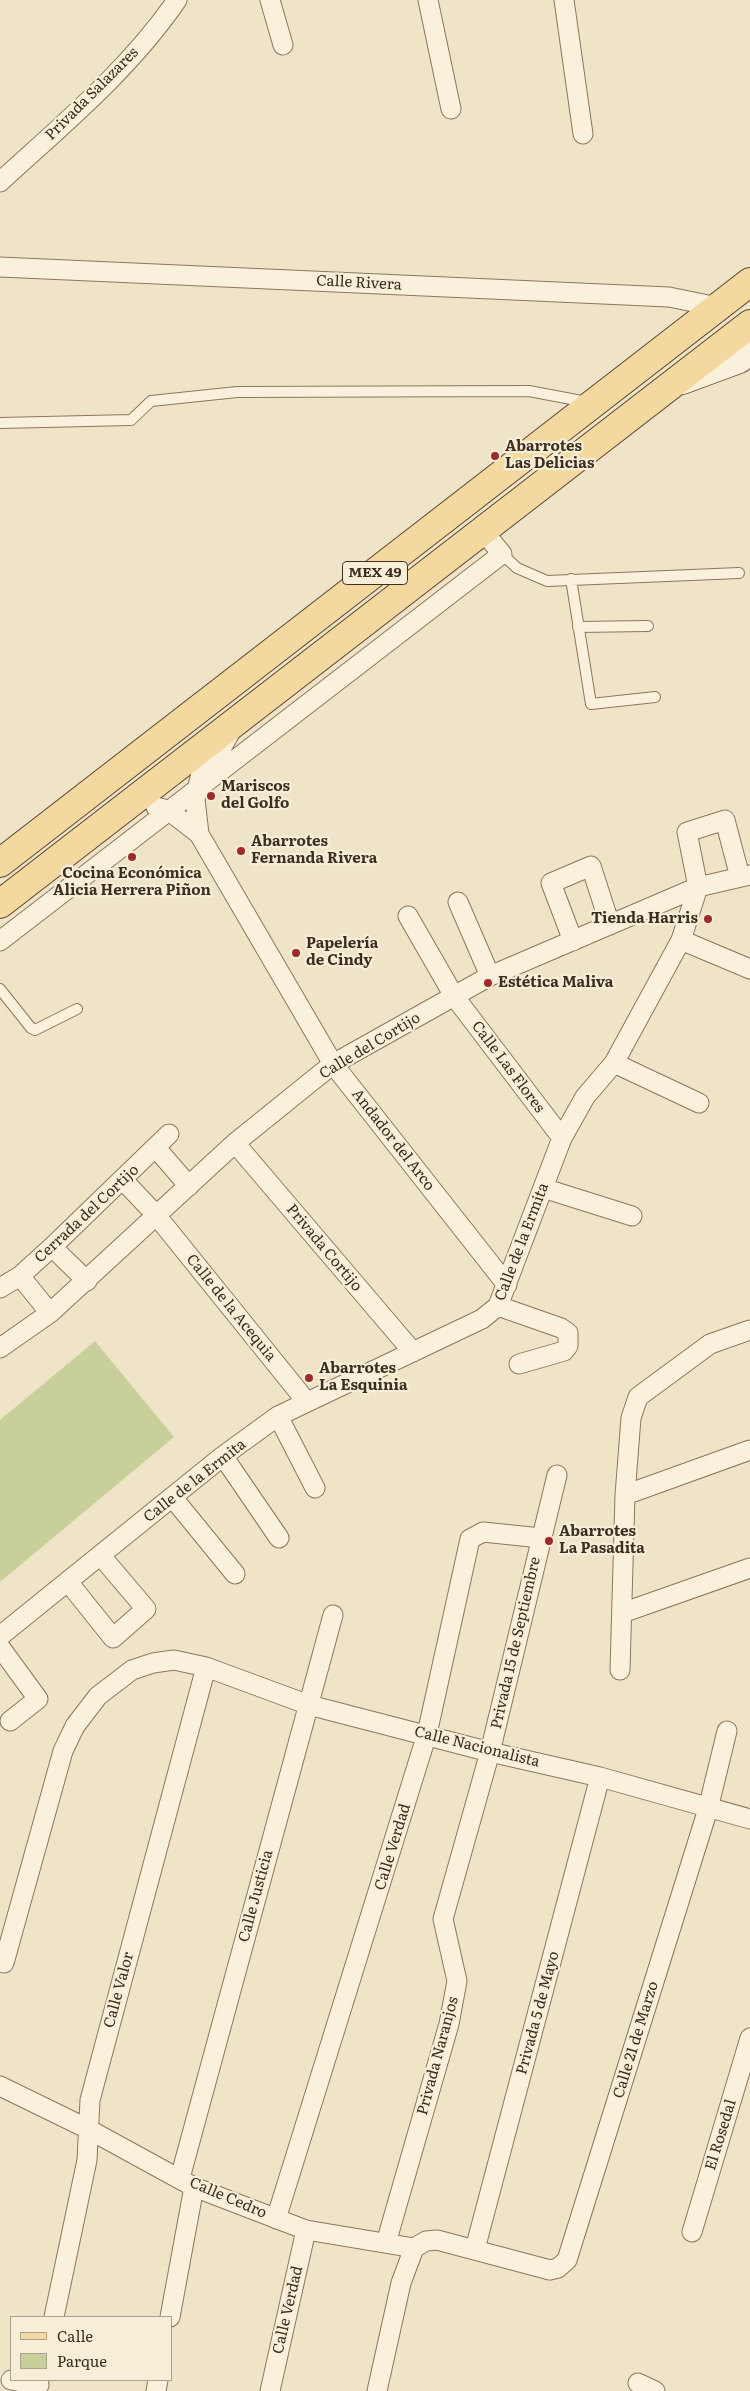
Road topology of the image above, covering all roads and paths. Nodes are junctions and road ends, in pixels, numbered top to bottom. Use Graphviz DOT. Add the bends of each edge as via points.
graph roads {
  1 [pos="177,0"];
  2 [pos="270,0"];
  3 [pos="428,0"];
  4 [pos="564,0"];
  5 [pos="283,45"];
  6 [pos="451,109"];
  7 [pos="583,134"];
  8 [pos="0,182"];
  9 [pos="0,267"];
  10 [pos="750,282"];
  11 [pos="718,307"];
  12 [pos="750,324"];
  13 [pos="750,351"];
  14 [pos="673,384"];
  15 [pos="593,404"];
  16 [pos="0,423"];
  17 [pos="462,505"];
  18 [pos="483,531"];
  19 [pos="502,554"];
  20 [pos="431,572"];
  21 [pos="739,572"];
  22 [pos="571,579"];
  23 [pos="449,596"];
  24 [pos="648,626"];
  25 [pos="578,627"];
  26 [pos="343,640"];
  27 [pos="360,664"];
  28 [pos="214,697"];
  29 [pos="655,697"];
  30 [pos="234,725"];
  31 [pos="196,789"];
  32 [pos="133,802"];
  33 [pos="168,810"];
  34 [pos="199,834"];
  35 [pos="0,864"];
  36 [pos="745,876"];
  37 [pos="698,887"];
  38 [pos="458,902"];
  39 [pos="0,904"];
  40 [pos="408,916"];
  41 [pos="610,925"];
  42 [pos="573,940"];
  43 [pos="681,940"];
  44 [pos="0,941"];
  45 [pos="750,969"];
  46 [pos="490,976"];
  47 [pos="0,989"];
  48 [pos="454,996"];
  49 [pos="77,1009"];
  50 [pos="614,1063"];
  51 [pos="333,1064"];
  52 [pos="699,1103"];
  53 [pos="169,1134"];
  54 [pos="562,1138"];
  55 [pos="235,1143"];
  56 [pos="156,1148"];
  57 [pos="123,1180"];
  58 [pos="189,1186"];
  59 [pos="543,1188"];
  60 [pos="156,1215"];
  61 [pos="632,1216"];
  62 [pos="52,1247"];
  63 [pos="20,1276"];
  64 [pos="87,1280"];
  65 [pos="506,1284"];
  66 [pos="0,1288"];
  67 [pos="498,1306"];
  68 [pos="50,1313"];
  69 [pos="750,1330"];
  70 [pos="0,1348"];
  71 [pos="413,1352"];
  72 [pos="519,1364"];
  73 [pos="306,1402"];
  74 [pos="278,1416"];
  75 [pos="750,1450"];
  76 [pos="223,1456"];
  77 [pos="557,1475"];
  78 [pos="315,1488"];
  79 [pos="625,1495"];
  80 [pos="173,1498"];
  81 [pos="279,1538"];
  82 [pos="541,1538"];
  83 [pos="101,1556"];
  84 [pos="750,1568"];
  85 [pos="235,1574"];
  86 [pos="69,1583"];
  87 [pos="622,1613"];
  88 [pos="333,1615"];
  89 [pos="0,1636"];
  90 [pos="0,1647"];
  91 [pos="206,1667"];
  92 [pos="620,1670"];
  93 [pos="308,1705"];
  94 [pos="10,1721"];
  95 [pos="728,1731"];
  96 [pos="427,1734"];
  97 [pos="490,1752"];
  98 [pos="600,1777"];
  99 [pos="708,1809"];
  100 [pos="750,1819"];
  101 [pos="4,1963"];
  102 [pos="750,2038"];
  103 [pos="0,2086"];
  104 [pos="88,2129"];
  105 [pos="187,2182"];
  106 [pos="276,2219"];
  107 [pos="306,2230"];
  108 [pos="692,2232"];
  109 [pos="386,2243"];
  110 [pos="414,2248"];
  111 [pos="475,2249"];
  112 [pos="54,2316"];
  113 [pos="170,2316"];
  114 [pos="17,2381"];
  115 [pos="638,2383"];
  116 [pos="39,2385"];
  117 [pos="270,2391"];
  118 [pos="377,2391"];
  119 [pos="655,2391"];
  1 -- 8 [label="street, Privada Salazares" via="156,30 92,97"];
  2 -- 5 [label="street"];
  3 -- 6 [label="street"];
  4 -- 7 [label="street"];
  9 -- 11 [label="street, Calle Rivera" via="669,297"];
  10 -- 11 [label="main road, MEX 49"];
  11 -- 15 [label="main road, MEX 49"];
  12 -- 14 [label="main road, MEX 49"];
  13 -- 14 [label="street" via="740,359"];
  14 -- 18 [label="main road, MEX 49"];
  15 -- 16 [label="lane" via="529,391 237,392 151,401 131,420"];
  15 -- 17 [label="main road, MEX 49"];
  17 -- 18 [label="main road"];
  17 -- 28 [label="main road, MEX 49"];
  18 -- 19 [label="street"];
  18 -- 20 [label="main road, MEX 49"];
  19 -- 22 [label="lane" via="517,568 547,580"];
  19 -- 23 [label="street"];
  20 -- 23 [label="street"];
  20 -- 26 [label="main road, MEX 49"];
  21 -- 22 [label="lane"];
  22 -- 25 [label="lane"];
  23 -- 27 [label="street"];
  24 -- 25 [label="lane"];
  25 -- 29 [label="lane" via="591,704"];
  26 -- 27 [label="street"];
  26 -- 30 [label="main road, MEX 49"];
  27 -- 31 [label="street"];
  28 -- 30 [label="main road"];
  28 -- 35 [label="main road, MEX 49"];
  30 -- 31 [label="street, Andador del Arco" via="222,749 202,769"];
  30 -- 32 [label="main road, MEX 49"];
  31 -- 33 [label="street"];
  31 -- 34 [label="street, Andador del Arco"];
  32 -- 33 [label="street, Andador del Arco"];
  32 -- 39 [label="main road, MEX 49"];
  33 -- 34 [label="street, Andador del Arco"];
  33 -- 44 [label="street"];
  34 -- 51 [label="street, Andador del Arco"];
  36 -- 37 [label="street, Calle del Cortijo"];
  36 -- 37 [label="street" via="725,820 687,832"];
  37 -- 41 [label="street, Calle del Cortijo"];
  37 -- 43 [label="street, Calle de la Ermita"];
  38 -- 46 [label="street"];
  40 -- 48 [label="street, Calle Las Flores"];
  41 -- 42 [label="street, Calle del Cortijo"];
  41 -- 42 [label="street" via="591,866 551,883"];
  42 -- 46 [label="street, Calle del Cortijo"];
  43 -- 45 [label="street"];
  43 -- 50 [label="street, Calle de la Ermita"];
  46 -- 48 [label="street, Calle del Cortijo"];
  47 -- 49 [label="lane" via="35,1030"];
  48 -- 51 [label="street, Calle del Cortijo"];
  48 -- 54 [label="street, Calle Las Flores"];
  50 -- 52 [label="street"];
  50 -- 54 [label="street, Calle de la Ermita" via="585,1097"];
  51 -- 55 [label="street, Calle del Cortijo"];
  51 -- 65 [label="street, Andador del Arco"];
  53 -- 56 [label="street, Cerrada del Cortijo"];
  54 -- 59 [label="street, Calle de la Ermita"];
  55 -- 58 [label="street, Calle del Cortijo"];
  55 -- 71 [label="street, Privada Cortijo"];
  56 -- 57 [label="street, Cerrada del Cortijo"];
  56 -- 58 [label="street"];
  57 -- 60 [label="street, Calle de la Acequia"];
  57 -- 62 [label="street, Cerrada del Cortijo"];
  58 -- 60 [label="street, Calle del Cortijo"];
  59 -- 61 [label="street"];
  59 -- 65 [label="street, Calle de la Ermita"];
  60 -- 64 [label="street, Calle del Cortijo"];
  60 -- 73 [label="street, Calle de la Acequia"];
  62 -- 63 [label="street, Cerrada del Cortijo"];
  62 -- 64 [label="street"];
  63 -- 66 [label="street, Cerrada del Cortijo"];
  63 -- 68 [label="street"];
  64 -- 68 [label="street, Calle del Cortijo"];
  65 -- 67 [label="street, Calle de la Ermita"];
  67 -- 71 [label="street, Calle de la Ermita" via="482,1319"];
  67 -- 72 [label="street" via="568,1333 568,1346 564,1351"];
  68 -- 70 [label="street, Calle del Cortijo"];
  69 -- 79 [label="street" via="710,1344 638,1397 631,1418"];
  71 -- 73 [label="street, Calle de la Ermita"];
  73 -- 74 [label="street, Calle de la Ermita"];
  74 -- 76 [label="street, Calle de la Ermita"];
  74 -- 78 [label="street"];
  75 -- 79 [label="street"];
  76 -- 80 [label="street, Calle de la Ermita"];
  76 -- 81 [label="street"];
  77 -- 82 [label="street, Privada 15 de Septiembre"];
  79 -- 87 [label="street"];
  80 -- 83 [label="street, Calle de la Ermita"];
  80 -- 85 [label="street"];
  82 -- 96 [label="street, Calle Verdad" via="483,1532 470,1539"];
  82 -- 97 [label="street, Privada 15 de Septiembre"];
  83 -- 86 [label="street, Calle de la Ermita"];
  83 -- 86 [label="street" via="146,1609 113,1638"];
  84 -- 87 [label="street"];
  86 -- 89 [label="street, Calle de la Ermita"];
  87 -- 92 [label="street"];
  88 -- 93 [label="street, Calle Justicia"];
  90 -- 94 [label="street" via="38,1699"];
  91 -- 93 [label="street, Calle Nacionalista"];
  91 -- 101 [label="street, Calle Nacionalista" via="174,1660 132,1670 98,1696 75,1726 63,1751"];
  91 -- 104 [label="street, Calle Valor" via="90,2100"];
  93 -- 96 [label="street, Calle Nacionalista"];
  93 -- 105 [label="street, Calle Justicia"];
  95 -- 99 [label="street, Calle 21 de Marzo"];
  96 -- 97 [label="street, Calle Nacionalista"];
  96 -- 106 [label="street, Calle Verdad"];
  97 -- 98 [label="street, Calle Nacionalista"];
  97 -- 109 [label="street, Privada Naranjos" via="443,1919 457,1981 448,2024"];
  98 -- 99 [label="street, Calle Nacionalista"];
  98 -- 111 [label="street, Privada 5 de Mayo"];
  99 -- 100 [label="street, Calle Nacionalista"];
  99 -- 111 [label="street, Calle 21 de Marzo" via="567,2260 550,2270"];
  102 -- 108 [label="street, El Rosedal"];
  103 -- 104 [label="street, Calle Cedro"];
  104 -- 105 [label="street, Calle Cedro"];
  104 -- 112 [label="street, Calle Valor" via="87,2160"];
  105 -- 106 [label="street, Calle Cedro"];
  105 -- 113 [label="street, Calle Justicia"];
  106 -- 107 [label="street, Calle Cedro"];
  107 -- 109 [label="street, Calle Cedro"];
  107 -- 117 [label="street, Calle Verdad"];
  109 -- 110 [label="street, Calle Cedro"];
  110 -- 111 [label="street" via="426,2241 437,2240"];
  110 -- 118 [label="street" via="401,2282"];
  114 -- 116 [label="street"];
  115 -- 119 [label="street"];
}
